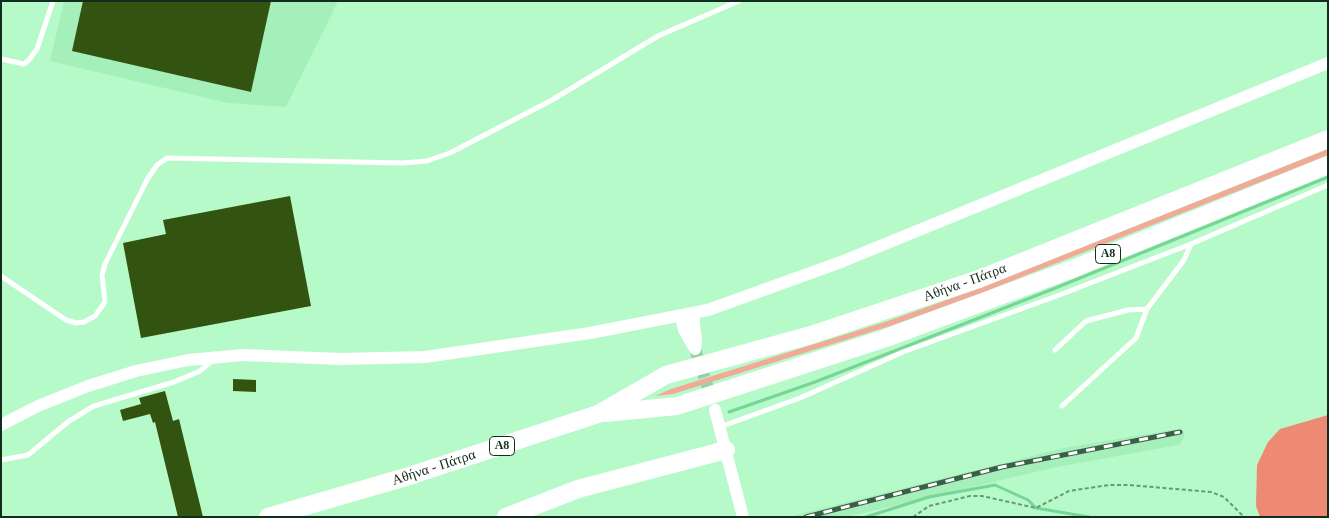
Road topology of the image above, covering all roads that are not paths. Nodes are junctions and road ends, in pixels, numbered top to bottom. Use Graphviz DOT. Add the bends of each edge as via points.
graph roads {
  1 [pos="53,1"];
  2 [pos="739,1"];
  3 [pos="1,59"];
  4 [pos="1328,63"];
  5 [pos="1328,139"];
  6 [pos="1328,166"];
  7 [pos="1328,185"];
  8 [pos="1191,244"];
  9 [pos="1,276"];
  10 [pos="1147,309"];
  11 [pos="1055,350"];
  12 [pos="216,356"];
  13 [pos="1062,406"];
  14 [pos="715,410"];
  15 [pos="598,414"];
  16 [pos="4,422"];
  17 [pos="720,426"];
  18 [pos="726,450"];
  19 [pos="1,460"];
  20 [pos="268,517"];
  21 [pos="506,517"];
  22 [pos="744,517"];
  1 -- 3 [label="lane" via="37,49 29,60 24,64"];
  2 -- 9 [label="lane" via="658,36 552,100 450,154 427,161 167,158 148,178 105,264 102,275 105,302 95,316 84,322 66,320"];
  4 -- 12 [label="street" via="841,262 687,316 425,357"];
  5 -- 15 [label="highway, Αθήνα - Πάτρα / Α8" via="979,279 830,330 666,375"];
  6 -- 15 [label="highway, Αθήνα - Πάτρα / Α8" via="1075,268 886,338 677,406"];
  7 -- 8 [label="lane"];
  8 -- 10 [label="lane" via="1184,260"];
  8 -- 17 [label="lane" via="903,352 800,398"];
  10 -- 11 [label="lane" via="1128,310 1086,321"];
  10 -- 13 [label="lane" via="1136,338"];
  12 -- 16 [label="street" via="162,364 112,378"];
  12 -- 19 [label="lane" via="200,371 174,382 94,406 69,421 28,455"];
  14 -- 17 [label="street"];
  15 -- 20 [label="highway, Αθήνα - Πάτρα / Α8" via="406,477"];
  17 -- 18 [label="street"];
  18 -- 21 [label="highway" via="578,489"];
  18 -- 22 [label="street"];
}
